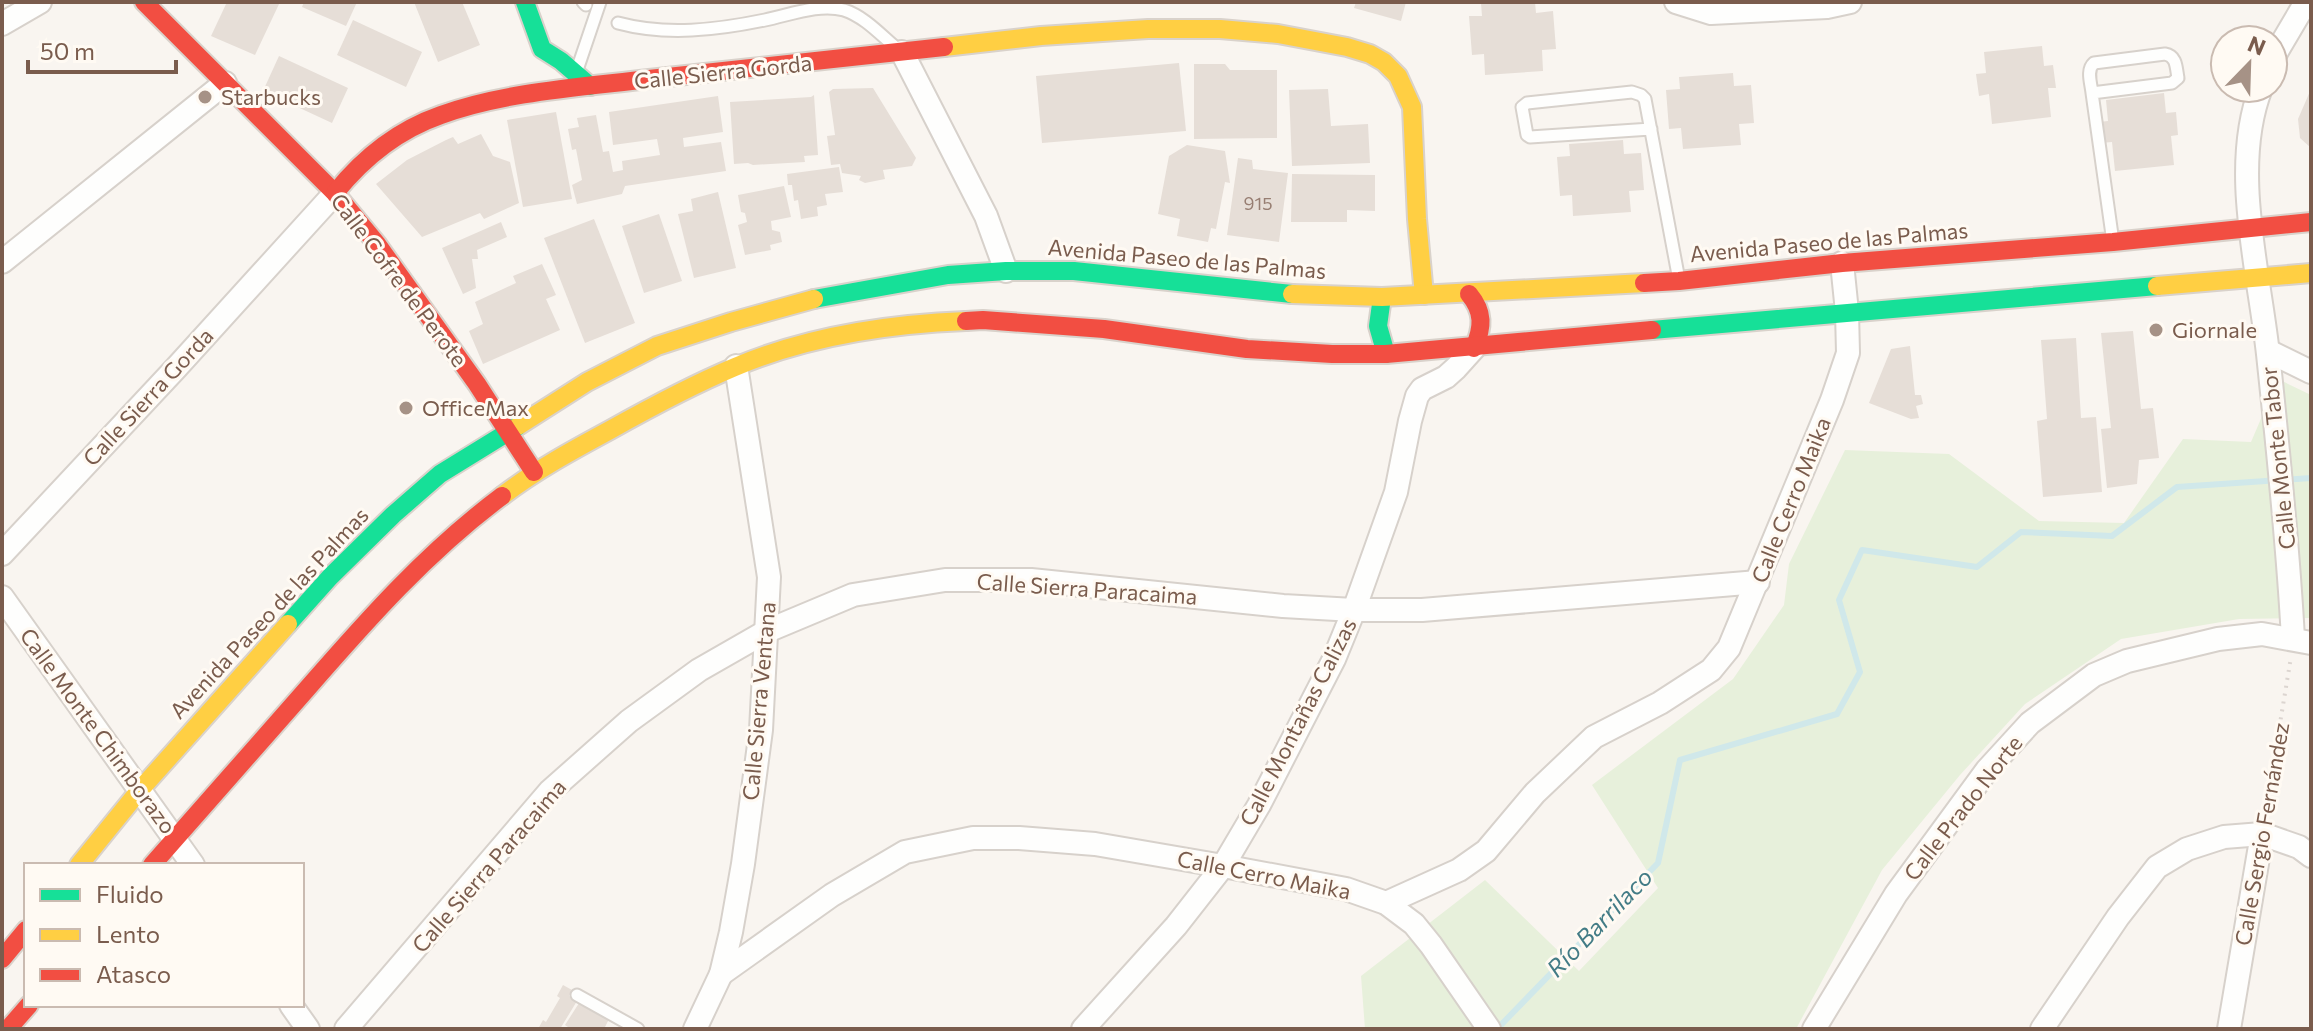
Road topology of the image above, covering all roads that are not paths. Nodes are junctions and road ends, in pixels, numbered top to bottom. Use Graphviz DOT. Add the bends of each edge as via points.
graph roads {
  1 [pos="40,2"];
  2 [pos="144,2"];
  3 [pos="525,2"];
  4 [pos="600,2"];
  5 [pos="1676,2"];
  6 [pos="1850,2"];
  7 [pos="2306,2"];
  8 [pos="618,23"];
  9 [pos="2,24"];
  10 [pos="2289,31"];
  11 [pos="902,52"];
  12 [pos="536,64"];
  13 [pos="583,80"];
  14 [pos="225,83"];
  15 [pos="2092,93"];
  16 [pos="497,100"];
  17 [pos="2255,104"];
  18 [pos="1651,129"];
  19 [pos="335,193"];
  20 [pos="2311,222"];
  21 [pos="2250,229"];
  22 [pos="2113,242"];
  23 [pos="2,262"];
  24 [pos="1842,263"];
  25 [pos="2311,273"];
  26 [pos="1005,278"];
  27 [pos="2256,279"];
  28 [pos="1679,281"];
  29 [pos="1469,294"];
  30 [pos="1424,295"];
  31 [pos="1382,297"];
  32 [pos="1847,312"];
  33 [pos="1474,348"];
  34 [pos="2268,351"];
  35 [pos="1386,354"];
  36 [pos="736,366"];
  37 [pos="2311,372"];
  38 [pos="508,432"];
  39 [pos="534,472"];
  40 [pos="2,554"];
  41 [pos="1758,582"];
  42 [pos="2,597"];
  43 [pos="1354,610"];
  44 [pos="767,631"];
  45 [pos="2302,641"];
  46 [pos="139,791"];
  47 [pos="2262,834"];
  48 [pos="175,839"];
  49 [pos="2311,856"];
  50 [pos="81,863"];
  51 [pos="154,863"];
  52 [pos="192,863"];
  53 [pos="1223,866"];
  54 [pos="1386,903"];
  55 [pos="24,932"];
  56 [pos="2,959"];
  57 [pos="721,974"];
  58 [pos="577,995"];
  59 [pos="27,1007"];
  60 [pos="292,1007"];
  61 [pos="1487,1026"];
  62 [pos="8,1029"];
  63 [pos="308,1029"];
  64 [pos="346,1029"];
  65 [pos="638,1029"];
  66 [pos="695,1029"];
  67 [pos="1083,1029"];
  68 [pos="1814,1029"];
  69 [pos="2042,1029"];
  70 [pos="2229,1029"];
  1 -- 9 [label="street"];
  2 -- 14 [label="main road, Calle Cofre de Perote"];
  3 -- 12 [label="main road"];
  4 -- 13 [label="lane"];
  5 -- 6 [label="street" via="1711,13"];
  7 -- 10 [label="street"];
  8 -- 11 [label="lane" via="686,30 830,8 852,13"];
  11 -- 13 [label="main road, Calle Sierra Gorda"];
  11 -- 26 [label="street" via="986,216"];
  11 -- 30 [label="main road, Calle Sierra Gorda" via="1041,36 1220,29 1278,34 1370,54 1398,76 1412,107"];
  12 -- 13 [label="main road" via="561,61"];
  12 -- 16 [label="main road" via="513,91"];
  13 -- 16 [label="main road, Calle Sierra Gorda"];
  14 -- 19 [label="main road, Calle Cofre de Perote"];
  14 -- 23 [label="street"];
  15 -- 15 [label="lane" via="2172,83 2178,78 2175,61 2165,54 2094,63 2089,72"];
  15 -- 22 [label="lane"];
  16 -- 19 [label="main road, Calle Sierra Gorda" via="440,115 399,135 375,151"];
  17 -- 21 [label="street, Calle Monte Tabor" via="2247,153"];
  18 -- 18 [label="lane" via="1645,99 1632,92 1527,103 1522,111 1530,137"];
  18 -- 28 [label="lane"];
  19 -- 38 [label="main road, Calle Cofre de Perote" via="426,311"];
  19 -- 40 [label="street, Calle Sierra Gorda"];
  20 -- 21 [label="main road, Avenida Paseo de las Palmas"];
  21 -- 22 [label="main road, Avenida Paseo de las Palmas"];
  21 -- 27 [label="street, Calle Monte Tabor"];
  22 -- 24 [label="main road, Avenida Paseo de las Palmas"];
  24 -- 28 [label="main road, Avenida Paseo de las Palmas"];
  24 -- 32 [label="street, Calle Cerro Maika"];
  25 -- 27 [label="main road"];
  26 -- 31 [label="main road, Avenida Paseo de las Palmas" via="1074,271"];
  26 -- 38 [label="main road, Avenida Paseo de las Palmas" via="948,275 803,301 731,322 657,346"];
  27 -- 32 [label="main road"];
  27 -- 34 [label="street, Calle Monte Tabor"];
  28 -- 29 [label="main road, Avenida Paseo de las Palmas"];
  29 -- 30 [label="main road, Avenida Paseo de las Palmas"];
  29 -- 33 [label="main road" via="1482,319"];
  30 -- 31 [label="main road, Avenida Paseo de las Palmas"];
  31 -- 35 [label="main road" via="1377,326"];
  32 -- 33 [label="main road"];
  32 -- 41 [label="street, Calle Cerro Maika" via="1848,353"];
  33 -- 35 [label="main road"];
  33 -- 43 [label="street, Calle Montañas Calizas" via="1446,377 1417,396 1396,492"];
  34 -- 37 [label="street"];
  34 -- 45 [label="street, Calle Monte Tabor"];
  35 -- 36 [label="main road" via="1247,349 986,314 876,328 809,342"];
  36 -- 39 [label="main road"];
  36 -- 44 [label="street, Calle Sierra Ventana" via="769,577"];
  38 -- 39 [label="main road, Calle Cofre de Perote"];
  38 -- 46 [label="main road, Avenida Paseo de las Palmas" via="440,474 393,515 330,577"];
  39 -- 48 [label="main road" via="462,527 375,611"];
  41 -- 43 [label="street, Calle Sierra Paracaima" via="1422,610"];
  41 -- 54 [label="street, Calle Cerro Maika" via="1729,648 1711,670 1594,737 1535,793 1486,851 1459,870"];
  42 -- 46 [label="street, Calle Monte Chimborazo"];
  43 -- 44 [label="street, Calle Sierra Paracaima" via="1031,580 945,580 853,595"];
  43 -- 53 [label="street, Calle Montañas Calizas" via="1301,725"];
  44 -- 57 [label="street, Calle Sierra Ventana" via="761,730"];
  44 -- 64 [label="street, Calle Sierra Paracaima" via="641,712 550,791"];
  45 -- 68 [label="street, Calle Prado Norte" via="2262,634 2218,639 2127,661 2094,675 2030,723 1987,770 1896,894"];
  46 -- 48 [label="street, Calle Monte Chimborazo"];
  46 -- 50 [label="main road, Avenida Paseo de las Palmas"];
  47 -- 49 [label="street"];
  47 -- 69 [label="street" via="2224,837 2187,849 2157,867"];
  47 -- 70 [label="street, Calle Sergio Fernández"];
  48 -- 51 [label="main road"];
  48 -- 52 [label="street, Calle Monte Chimborazo"];
  53 -- 54 [label="street, Calle Cerro Maika" via="1346,889"];
  53 -- 57 [label="street, Calle Cerro Maika" via="1095,844 1019,838 973,838 918,849 832,895"];
  53 -- 67 [label="street, Calle Montañas Calizas"];
  54 -- 61 [label="street" via="1414,924"];
  55 -- 56 [label="main road"];
  57 -- 66 [label="street, Calle Sierra Ventana"];
  58 -- 65 [label="lane"];
  59 -- 62 [label="main road"];
  60 -- 63 [label="street"];
}
